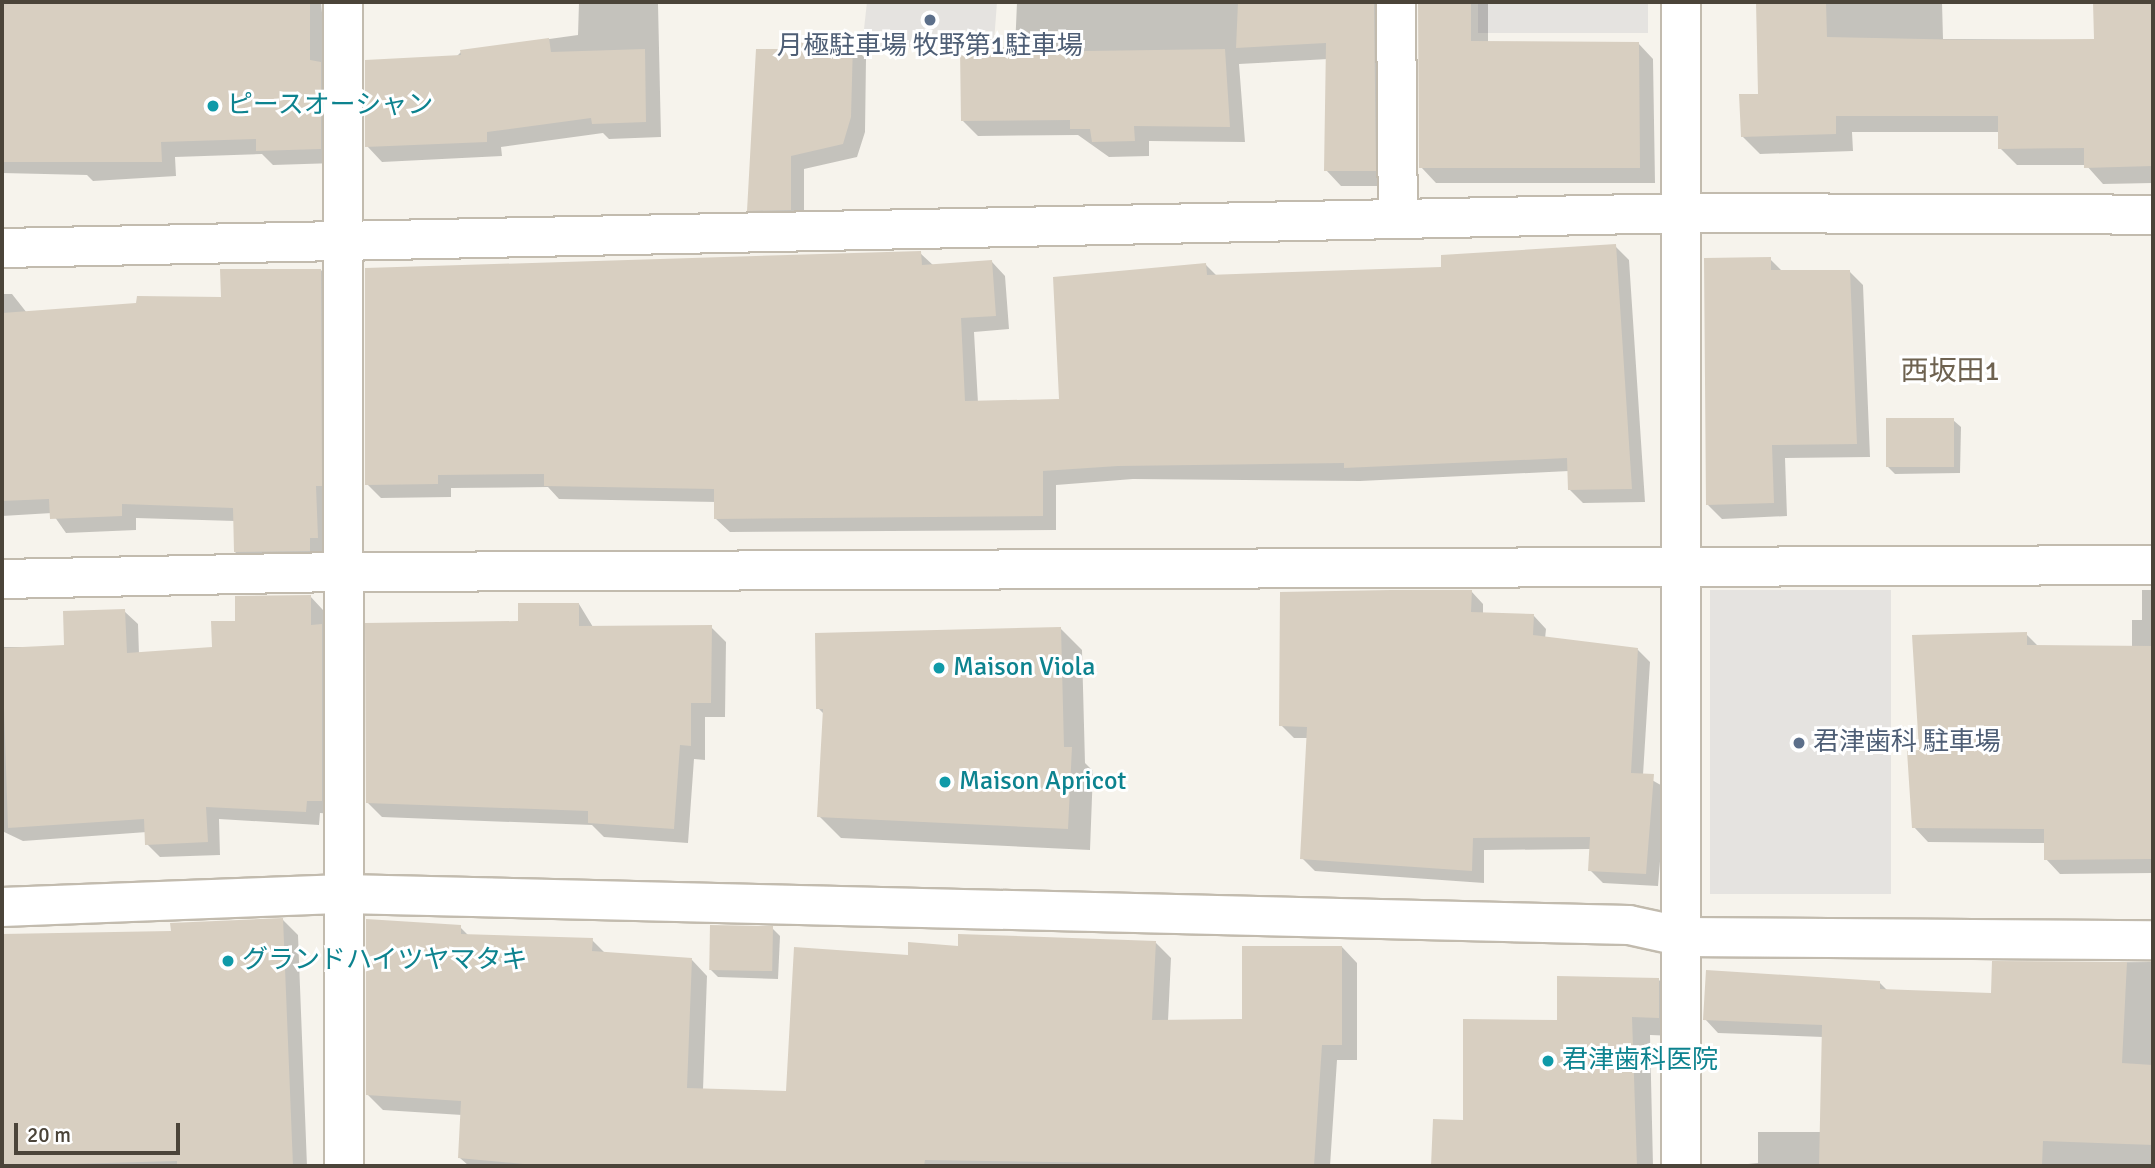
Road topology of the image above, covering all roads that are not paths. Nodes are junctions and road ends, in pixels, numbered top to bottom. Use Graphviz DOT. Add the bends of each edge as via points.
graph roads {
  1 [pos="344,2"];
  2 [pos="1396,2"];
  3 [pos="1681,2"];
  4 [pos="1682,214"];
  5 [pos="2153,215"];
  6 [pos="1398,219"];
  7 [pos="341,242"];
  8 [pos="2,247"];
  9 [pos="1686,564"];
  10 [pos="2153,565"];
  11 [pos="349,572"];
  12 [pos="2,579"];
  13 [pos="344,894"];
  14 [pos="2,906"];
  15 [pos="1684,937"];
  16 [pos="2153,940"];
  17 [pos="344,1166"];
  18 [pos="1681,1166"];
  1 -- 7 [label="street"];
  2 -- 6 [label="street"];
  3 -- 4 [label="street"];
  4 -- 5 [label="street"];
  4 -- 6 [label="street"];
  4 -- 9 [label="street"];
  6 -- 7 [label="street"];
  7 -- 8 [label="street"];
  7 -- 11 [label="street"];
  9 -- 10 [label="street"];
  9 -- 11 [label="street"];
  9 -- 15 [label="street"];
  11 -- 12 [label="street"];
  11 -- 13 [label="street"];
  13 -- 14 [label="street"];
  13 -- 15 [label="street" via="1629,925"];
  13 -- 17 [label="street"];
  15 -- 16 [label="street"];
  15 -- 18 [label="street"];
}
